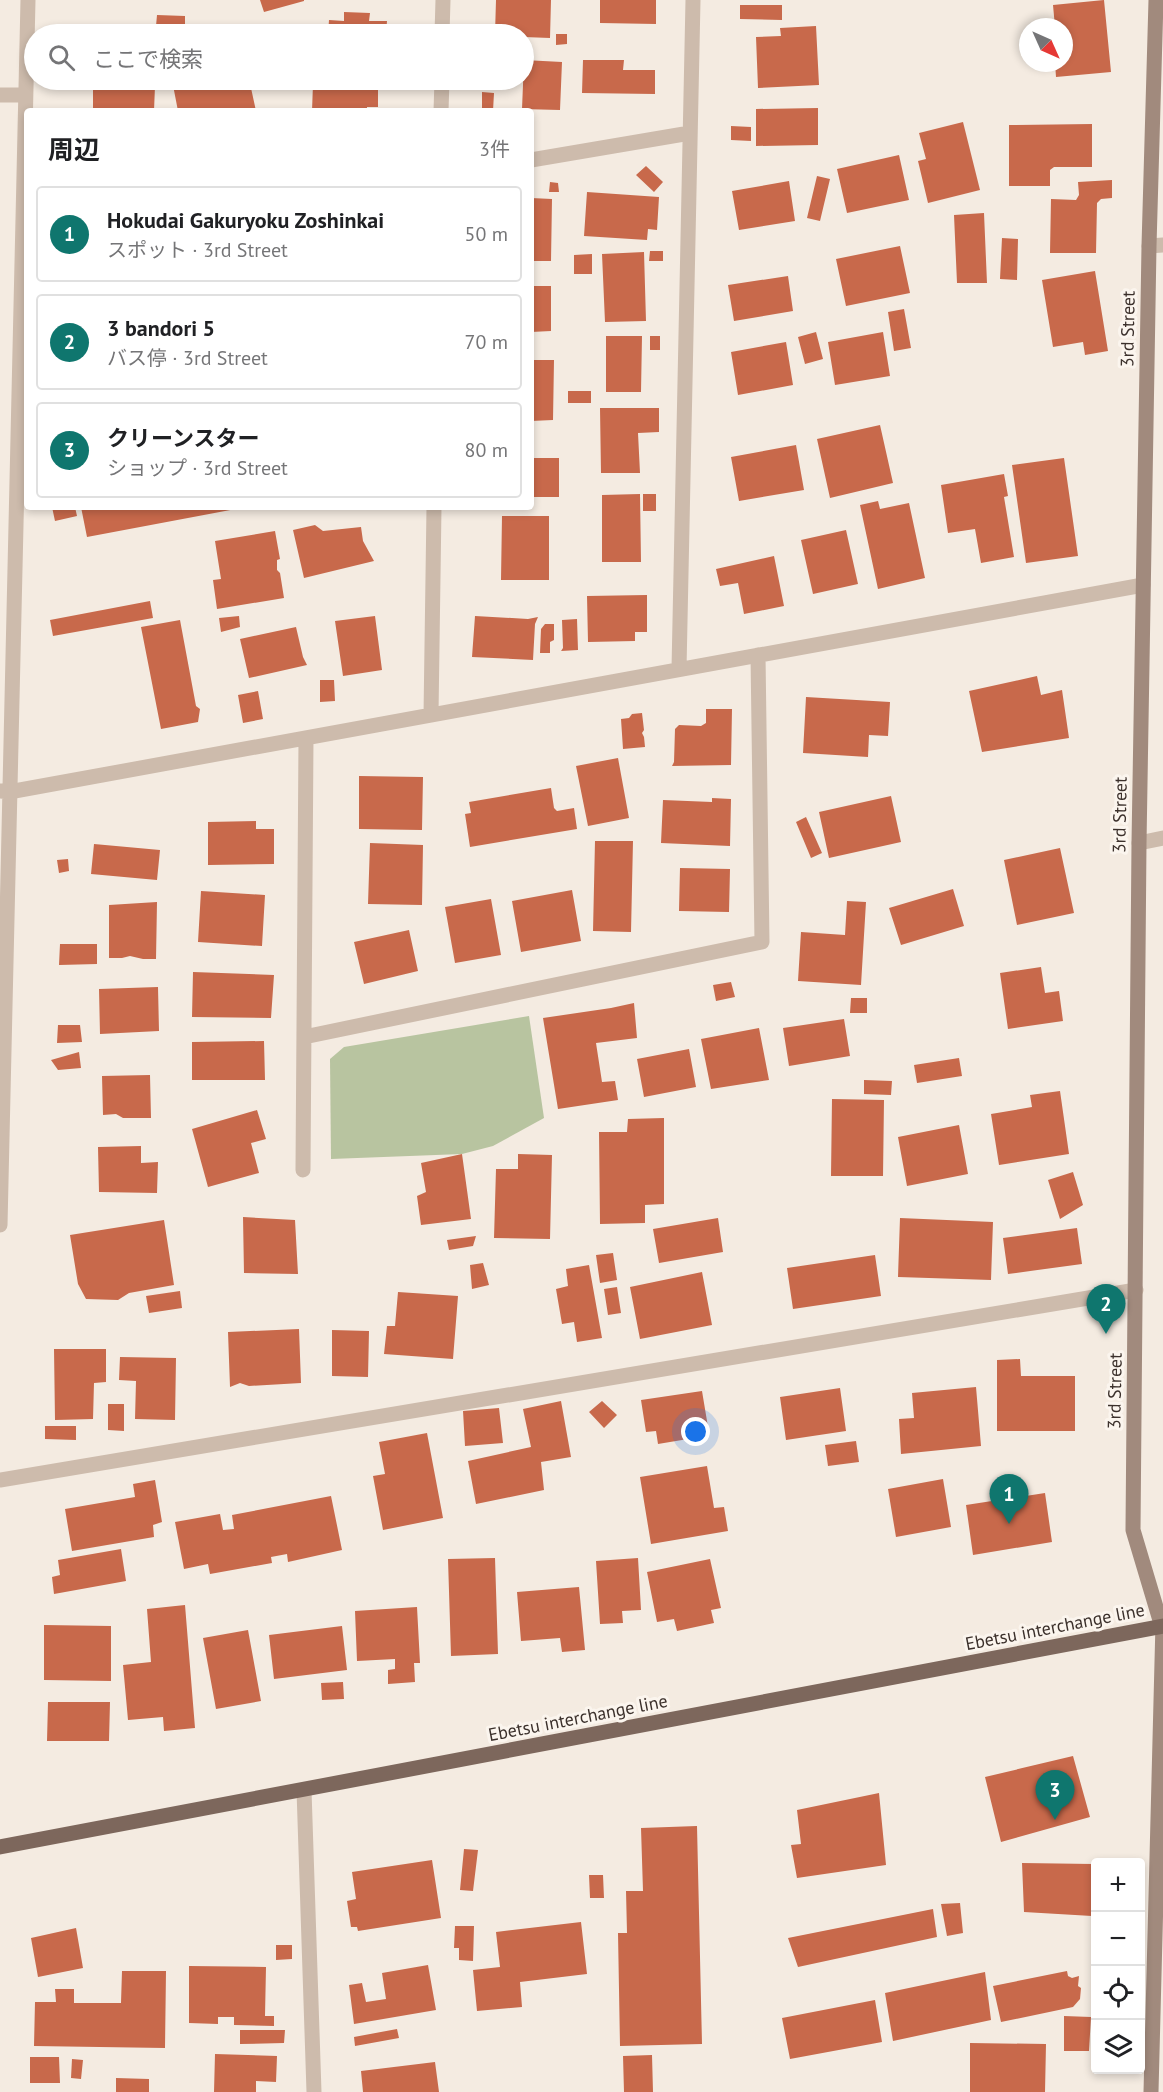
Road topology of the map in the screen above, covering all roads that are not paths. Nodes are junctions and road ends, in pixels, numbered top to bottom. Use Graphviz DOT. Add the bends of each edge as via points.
graph roads {
  1 [pos="28,0"];
  2 [pos="443,0"];
  3 [pos="693,0"];
  4 [pos="1156,0"];
  5 [pos="27,24"];
  6 [pos="442,24"];
  7 [pos="25,90"];
  8 [pos="442,90"];
  9 [pos="0,95"];
  10 [pos="25,95"];
  11 [pos="25,108"];
  12 [pos="441,108"];
  13 [pos="24,130"];
  14 [pos="690,134"];
  15 [pos="534,160"];
  16 [pos="1156,246"];
  17 [pos="434,510"];
  18 [pos="1143,585"];
  19 [pos="758,655"];
  20 [pos="680,669"];
  21 [pos="431,715"];
  22 [pos="306,738"];
  23 [pos="5,791"];
  24 [pos="1163,838"];
  25 [pos="1139,843"];
  26 [pos="304,1037"];
  27 [pos="303,1170"];
  28 [pos="0,1226"];
  29 [pos="1136,1290"];
  30 [pos="0,1480"];
  31 [pos="1163,1625"];
  32 [pos="304,1790"];
  33 [pos="0,1847"];
  34 [pos="314,2092"];
  35 [pos="1151,2092"];
  1 -- 5 [label="street"];
  2 -- 6 [label="street"];
  3 -- 14 [label="street"];
  4 -- 16 [label="street, 3rd Street"];
  7 -- 10 [label="street"];
  8 -- 12 [label="street"];
  9 -- 10 [label="street"];
  10 -- 11 [label="street"];
  13 -- 23 [label="street"];
  14 -- 15 [label="street"];
  14 -- 20 [label="street"];
  16 -- 18 [label="street, 3rd Street"];
  17 -- 21 [label="street"];
  18 -- 19 [label="street"];
  18 -- 25 [label="street, 3rd Street"];
  19 -- 20 [label="street"];
  19 -- 26 [label="street" via="762,942"];
  20 -- 21 [label="street"];
  21 -- 22 [label="street"];
  22 -- 23 [label="street"];
  22 -- 26 [label="street"];
  23 -- 28 [label="street"];
  24 -- 25 [label="street"];
  25 -- 29 [label="street, 3rd Street"];
  26 -- 27 [label="street"];
  29 -- 30 [label="street"];
  29 -- 31 [label="street, 3rd Street" via="1133,1530"];
  31 -- 32 [label="main road, Ebetsu interchange line"];
  31 -- 35 [label="street, 3rd Street"];
  32 -- 33 [label="main road, Ebetsu interchange line"];
  32 -- 34 [label="street"];
}
